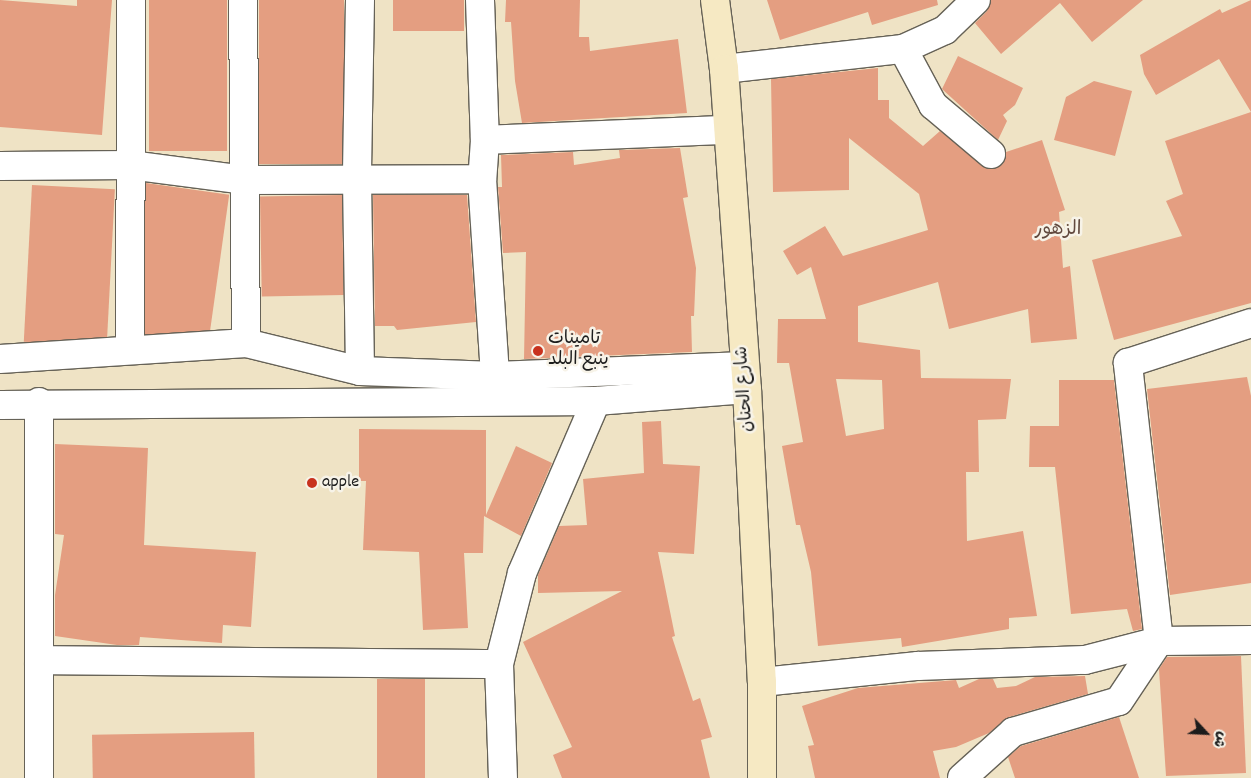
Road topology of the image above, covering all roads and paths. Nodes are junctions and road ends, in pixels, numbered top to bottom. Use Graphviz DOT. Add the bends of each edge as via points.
graph roads {
  1 [pos="131,0"];
  2 [pos="243,0"];
  3 [pos="360,0"];
  4 [pos="480,0"];
  5 [pos="716,0"];
  6 [pos="976,0"];
  7 [pos="903,49"];
  8 [pos="724,69"];
  9 [pos="726,130"];
  10 [pos="485,140"];
  11 [pos="991,154"];
  12 [pos="130,165"];
  13 [pos="0,166"];
  14 [pos="482,179"];
  15 [pos="246,180"];
  16 [pos="358,180"];
  17 [pos="1251,323"];
  18 [pos="246,343"];
  19 [pos="130,350"];
  20 [pos="0,359"];
  21 [pos="360,371"];
  22 [pos="495,376"];
  23 [pos="746,378"];
  24 [pos="596,401"];
  25 [pos="39,402"];
  26 [pos="0,405"];
  27 [pos="1159,640"];
  28 [pos="1251,640"];
  29 [pos="39,660"];
  30 [pos="499,664"];
  31 [pos="762,682"];
  32 [pos="39,778"];
  33 [pos="503,778"];
  34 [pos="762,778"];
  35 [pos="962,778"];
  1 -- 12 [label="street"];
  2 -- 15 [label="street"];
  3 -- 16 [label="street"];
  4 -- 10 [label="street"];
  5 -- 8 [label="main road, شارع الحنان"];
  6 -- 7 [label="street" via="945,30"];
  7 -- 8 [label="street"];
  7 -- 11 [label="street" via="933,105"];
  8 -- 9 [label="main road, شارع الحنان"];
  9 -- 10 [label="street"];
  9 -- 23 [label="main road, شارع الحنان"];
  10 -- 14 [label="street"];
  12 -- 13 [label="street"];
  12 -- 15 [label="street"];
  12 -- 19 [label="street"];
  14 -- 16 [label="street"];
  14 -- 22 [label="street"];
  15 -- 16 [label="street"];
  15 -- 18 [label="street"];
  16 -- 21 [label="street"];
  17 -- 27 [label="street" via="1128,363"];
  18 -- 19 [label="street"];
  18 -- 21 [label="street"];
  19 -- 20 [label="street"];
  21 -- 22 [label="street"];
  22 -- 23 [label="street"];
  23 -- 24 [label="street"];
  23 -- 31 [label="main road, شارع الحنان"];
  24 -- 25 [label="street"];
  24 -- 30 [label="street" via="522,573"];
  25 -- 26 [label="street"];
  25 -- 29 [label="street"];
  27 -- 28 [label="street"];
  27 -- 31 [label="street" via="1085,660 918,666"];
  27 -- 35 [label="street" via="1119,701 1013,732"];
  29 -- 30 [label="street"];
  29 -- 32 [label="street"];
  30 -- 33 [label="street"];
  31 -- 34 [label="main road, شارع الحنان"];
}
